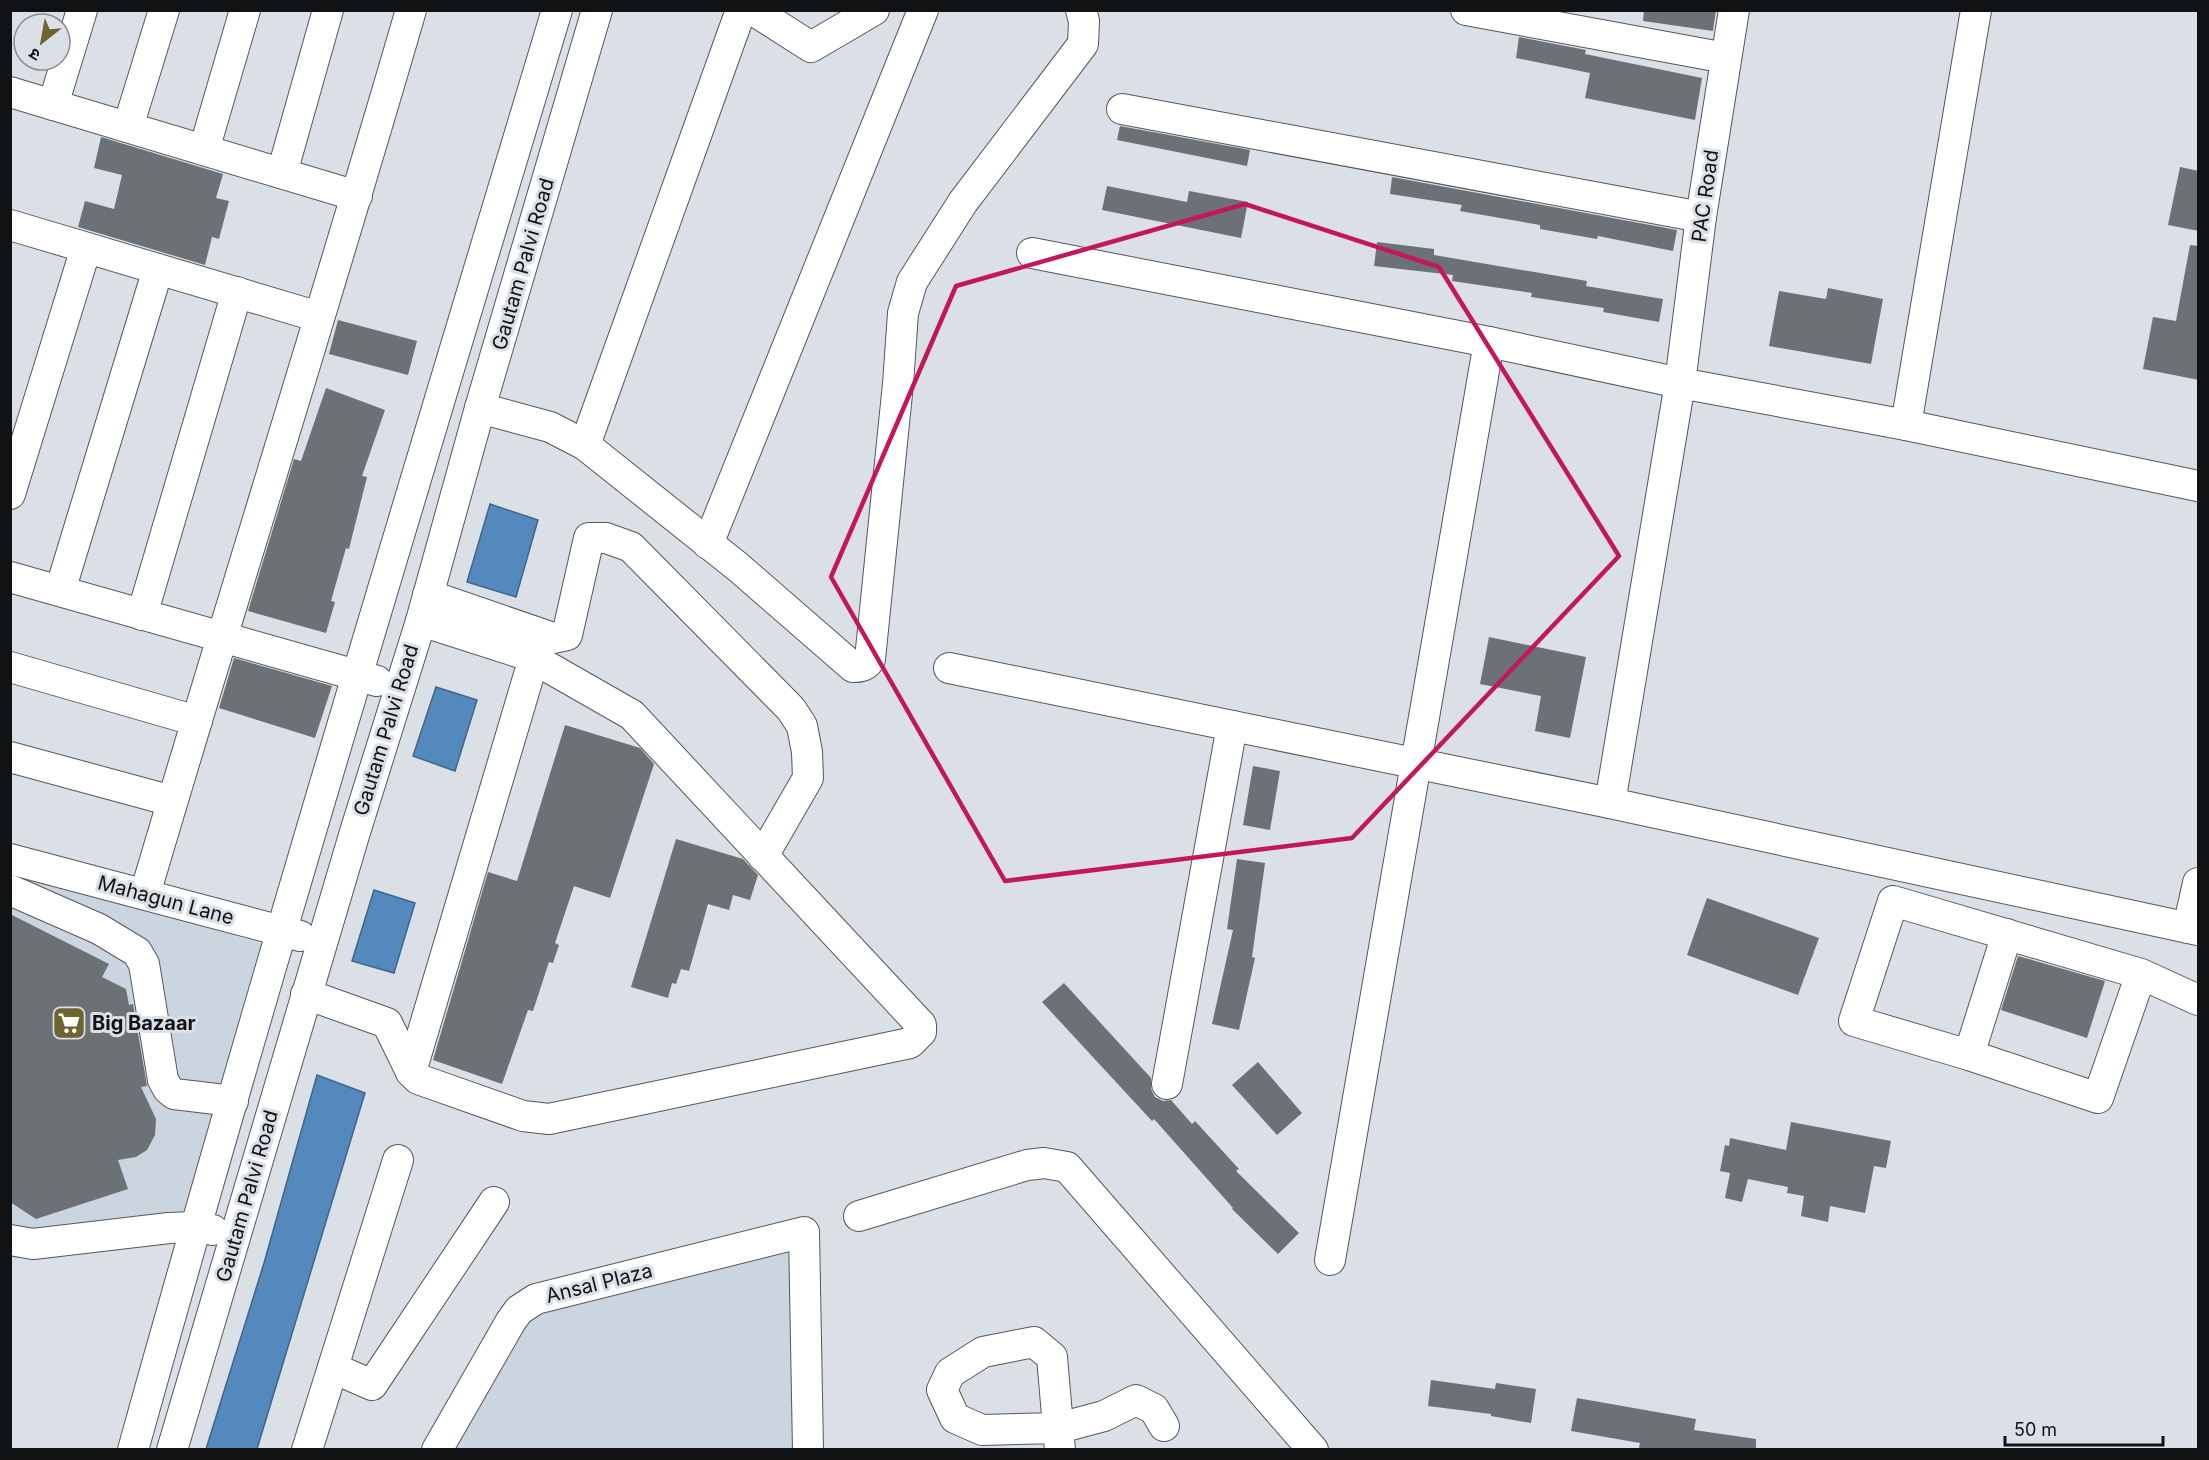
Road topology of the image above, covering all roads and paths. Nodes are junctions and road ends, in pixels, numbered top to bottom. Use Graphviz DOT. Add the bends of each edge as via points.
graph roads {
  1 [pos="82,10"];
  2 [pos="164,10"];
  3 [pos="245,10"];
  4 [pos="328,10"];
  5 [pos="411,10"];
  6 [pos="557,10"];
  7 [pos="597,10"];
  8 [pos="741,10"];
  9 [pos="753,10"];
  10 [pos="873,10"];
  11 [pos="923,10"];
  12 [pos="1081,10"];
  13 [pos="1466,10"];
  14 [pos="1734,10"];
  15 [pos="1976,10"];
  16 [pos="1726,58"];
  17 [pos="10,92"];
  18 [pos="53,105"];
  19 [pos="1122,109"];
  20 [pos="128,127"];
  21 [pos="204,150"];
  22 [pos="282,173"];
  23 [pos="357,196"];
  24 [pos="1701,218"];
  25 [pos="10,225"];
  26 [pos="86,248"];
  27 [pos="1032,253"];
  28 [pos="158,269"];
  29 [pos="237,292"];
  30 [pos="318,317"];
  31 [pos="1489,342"];
  32 [pos="1680,382"];
  33 [pos="480,408"];
  34 [pos="1906,425"];
  35 [pos="585,445"];
  36 [pos="2199,486"];
  37 [pos="10,494"];
  38 [pos="708,544"];
  39 [pos="10,577"];
  40 [pos="60,591"];
  41 [pos="424,608"];
  42 [pos="142,615"];
  43 [pos="221,638"];
  44 [pos="537,646"];
  45 [pos="10,667"];
  46 [pos="949,668"];
  47 [pos="357,676"];
  48 [pos="400,688"];
  49 [pos="197,721"];
  50 [pos="1232,726"];
  51 [pos="10,757"];
  52 [pos="1416,764"];
  53 [pos="172,801"];
  54 [pos="1610,803"];
  55 [pos="763,856"];
  56 [pos="10,859"];
  57 [pos="2199,883"];
  58 [pos="10,890"];
  59 [pos="145,894"];
  60 [pos="2193,929"];
  61 [pos="282,931"];
  62 [pos="2007,934"];
  63 [pos="322,942"];
  64 [pos="2141,974"];
  65 [pos="306,994"];
  66 [pos="2199,1000"];
  67 [pos="1969,1055"];
  68 [pos="411,1072"];
  69 [pos="1167,1084"];
  70 [pos="234,1101"];
  71 [pos="398,1160"];
  72 [pos="494,1202"];
  73 [pos="859,1216"];
  74 [pos="195,1227"];
  75 [pos="236,1234"];
  76 [pos="10,1240"];
  77 [pos="1330,1260"];
  78 [pos="333,1368"];
  79 [pos="1164,1426"];
  80 [pos="1059,1439"];
  81 [pos="133,1449"];
  82 [pos="172,1449"];
  83 [pos="307,1449"];
  84 [pos="437,1449"];
  85 [pos="808,1449"];
  86 [pos="1313,1449"];
  1 -- 18 [label="street"];
  2 -- 20 [label="street"];
  3 -- 21 [label="street"];
  4 -- 22 [label="street"];
  5 -- 23 [label="street"];
  6 -- 47 [label="street, Gautam Palvi Road"];
  7 -- 33 [label="street, Gautam Palvi Road"];
  8 -- 35 [label="street"];
  9 -- 10 [label="street" via="811,47"];
  11 -- 38 [label="street"];
  12 -- 38 [label="street" via="1083,44 963,202 912,282 903,314 872,648 867,664 853,667"];
  13 -- 16 [label="street"];
  14 -- 16 [label="street, PAC Road"];
  15 -- 34 [label="street"];
  16 -- 24 [label="street, PAC Road"];
  17 -- 18 [label="street"];
  18 -- 20 [label="street"];
  19 -- 24 [label="street"];
  20 -- 21 [label="street"];
  21 -- 22 [label="street"];
  22 -- 23 [label="street"];
  23 -- 30 [label="street"];
  24 -- 32 [label="street, PAC Road"];
  25 -- 26 [label="street"];
  26 -- 28 [label="street"];
  26 -- 37 [label="street"];
  27 -- 31 [label="street"];
  28 -- 29 [label="street"];
  28 -- 40 [label="street"];
  29 -- 30 [label="street"];
  29 -- 42 [label="street"];
  30 -- 43 [label="street"];
  31 -- 32 [label="street"];
  31 -- 52 [label="street"];
  32 -- 34 [label="street"];
  32 -- 54 [label="street, PAC Road"];
  33 -- 35 [label="street" via="550,428"];
  33 -- 41 [label="street, Gautam Palvi Road"];
  34 -- 36 [label="street"];
  35 -- 38 [label="street"];
  39 -- 40 [label="street"];
  40 -- 42 [label="street"];
  41 -- 44 [label="street"];
  41 -- 48 [label="street, Gautam Palvi Road"];
  42 -- 43 [label="street"];
  43 -- 47 [label="street"];
  43 -- 49 [label="street"];
  44 -- 55 [label="street" via="632,715"];
  44 -- 55 [label="street" via="567,635 590,538 606,538 631,547 791,709 802,726 808,778"];
  44 -- 68 [label="street"];
  45 -- 49 [label="street"];
  46 -- 50 [label="street"];
  47 -- 48 [label="street"];
  47 -- 61 [label="street, Gautam Palvi Road"];
  48 -- 63 [label="street, Gautam Palvi Road"];
  49 -- 53 [label="street"];
  50 -- 52 [label="street"];
  50 -- 69 [label="street"];
  51 -- 53 [label="street"];
  52 -- 54 [label="street"];
  52 -- 77 [label="street"];
  53 -- 59 [label="street"];
  54 -- 60 [label="street"];
  55 -- 68 [label="street" via="921,1025 916,1038 549,1119 500,1109 418,1079"];
  56 -- 59 [label="street, Mahagun Lane"];
  57 -- 60 [label="street"];
  58 -- 70 [label="street" via="99,929 137,952 144,964 163,1080 168,1089 174,1094"];
  59 -- 61 [label="street, Mahagun Lane"];
  61 -- 63 [label="street, Mahagun Lane"];
  61 -- 70 [label="street, Gautam Palvi Road"];
  62 -- 64 [label="street"];
  62 -- 67 [label="street"];
  62 -- 67 [label="street" via="1893,901 1854,1021"];
  63 -- 65 [label="street, Gautam Palvi Road"];
  64 -- 66 [label="street"];
  64 -- 67 [label="street" via="2098,1098"];
  65 -- 68 [label="street" via="387,1023"];
  65 -- 75 [label="street, Gautam Palvi Road"];
  70 -- 74 [label="street, Gautam Palvi Road"];
  71 -- 78 [label="street"];
  72 -- 78 [label="street" via="372,1385"];
  73 -- 86 [label="street" via="1027,1165 1044,1162 1067,1167"];
  74 -- 75 [label="street"];
  74 -- 76 [label="street" via="33,1244"];
  74 -- 81 [label="street, Gautam Palvi Road"];
  75 -- 82 [label="street, Gautam Palvi Road"];
  78 -- 83 [label="street"];
  79 -- 80 [label="street" via="1154,1409 1136,1400"];
  84 -- 85 [label="street, Ansal Plaza" via="511,1321 536,1299 804,1232"];
}
